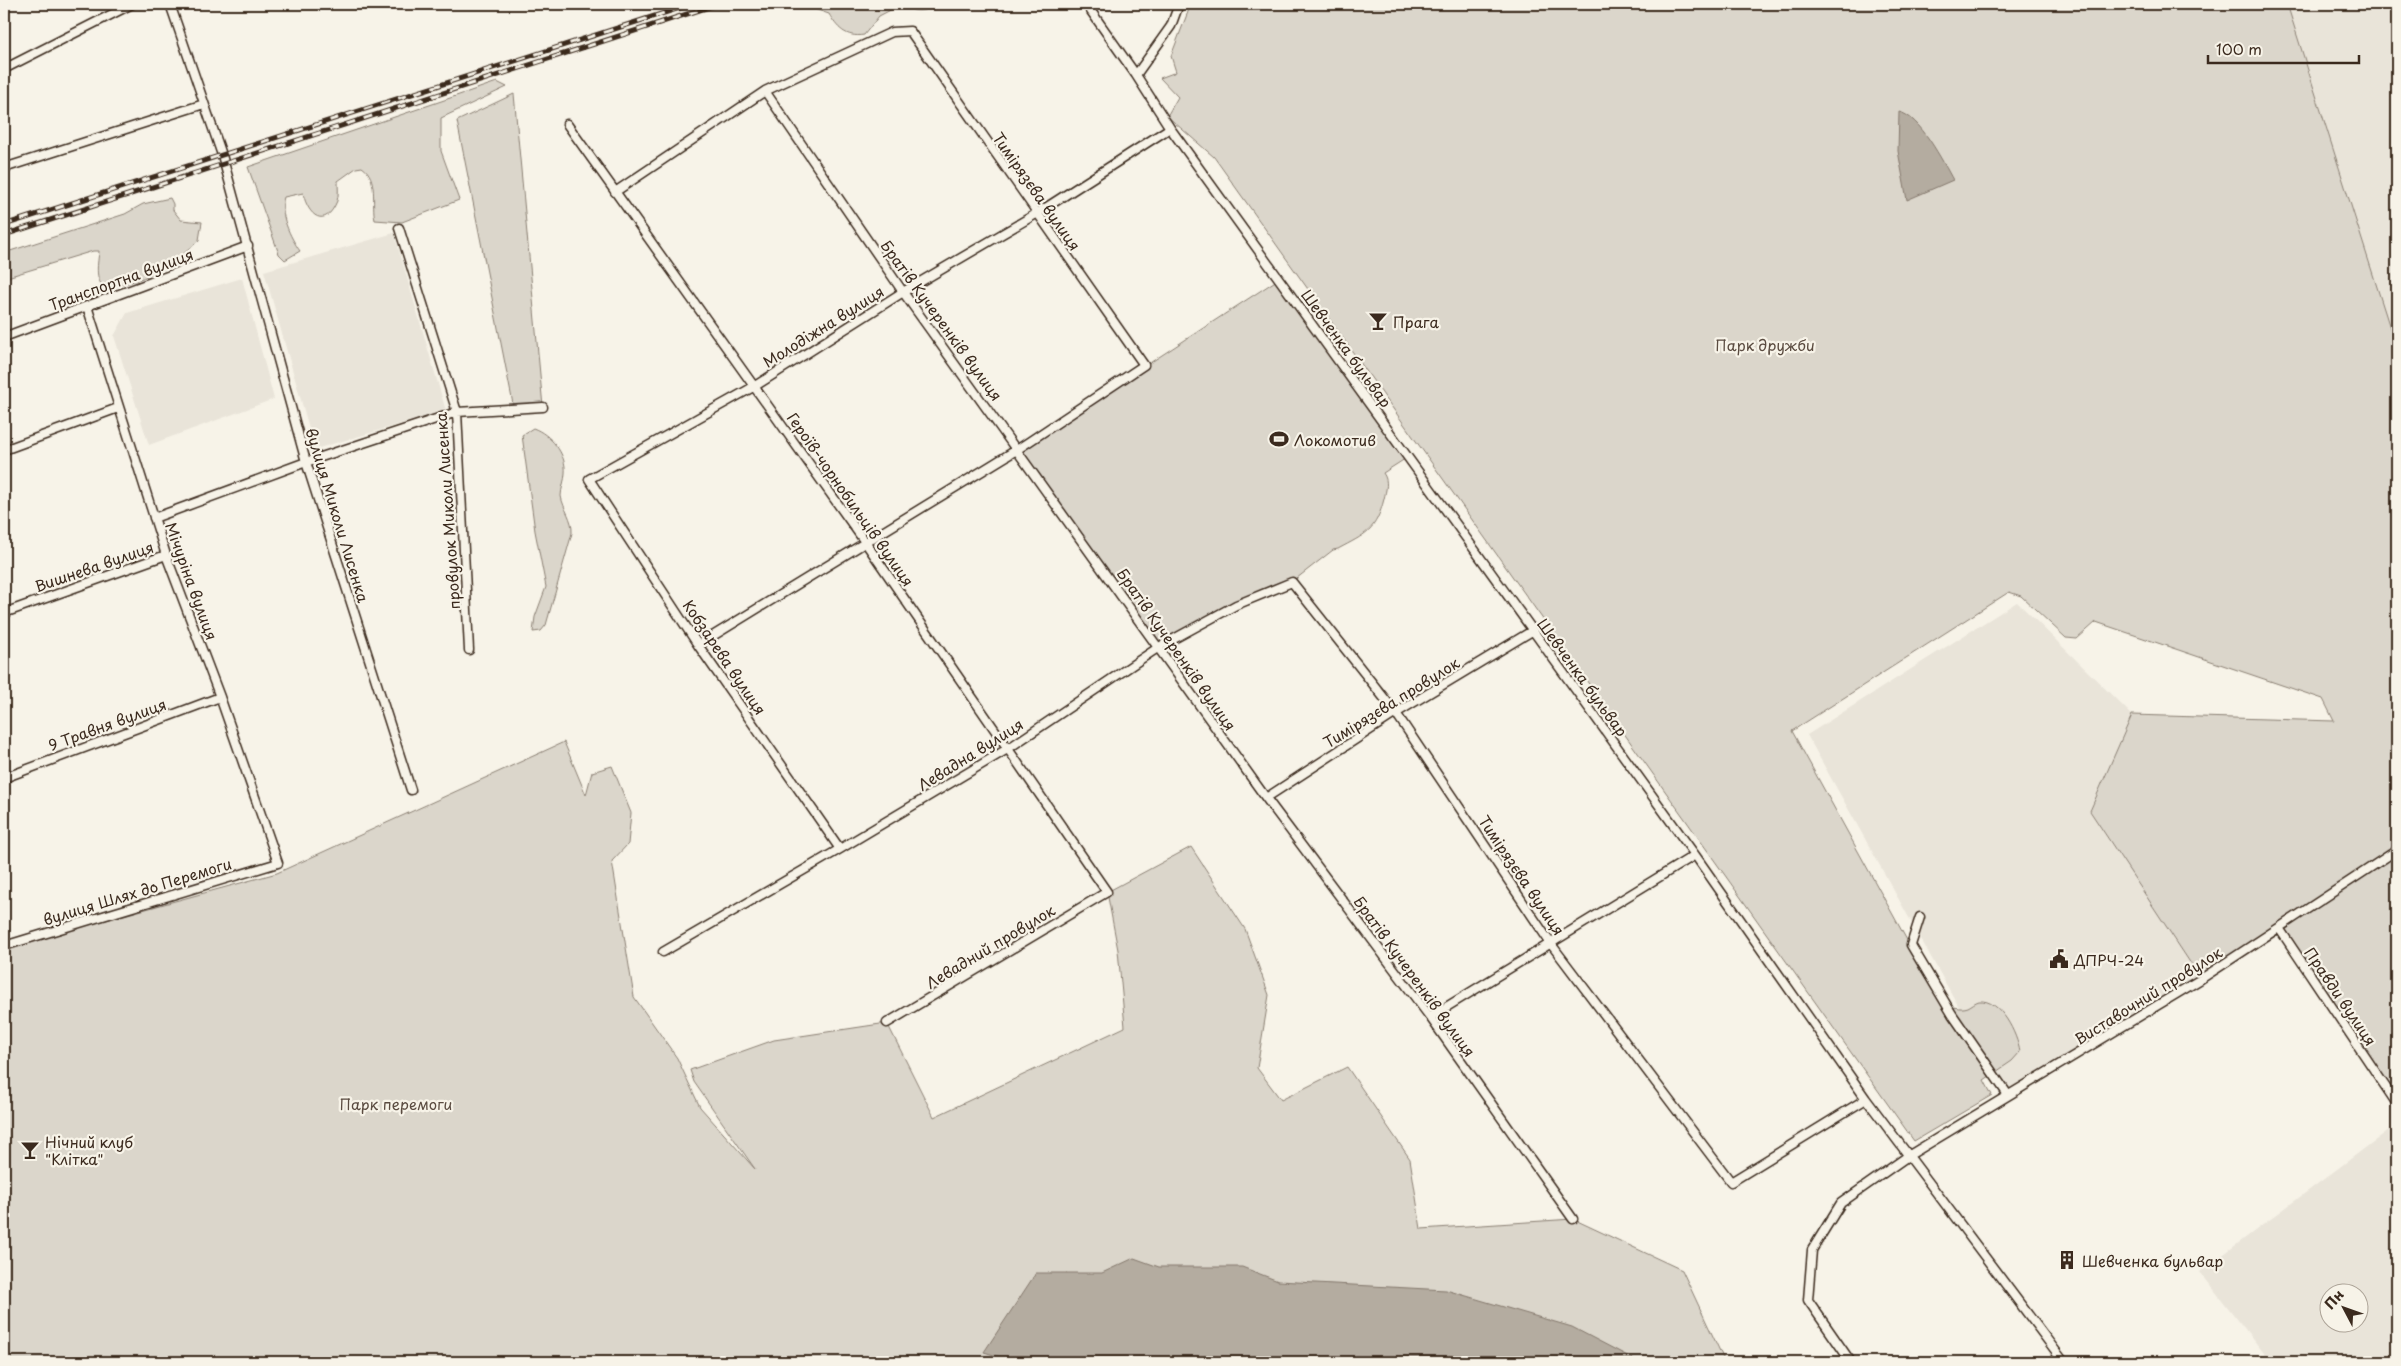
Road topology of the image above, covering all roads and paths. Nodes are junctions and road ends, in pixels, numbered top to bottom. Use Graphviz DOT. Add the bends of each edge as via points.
graph roads {
  1 [pos="132,4"];
  2 [pos="170,4"];
  3 [pos="1086,4"];
  4 [pos="1179,4"];
  5 [pos="4,69"];
  6 [pos="1136,74"];
  7 [pos="765,91"];
  8 [pos="204,104"];
  9 [pos="567,124"];
  10 [pos="1170,128"];
  11 [pos="4,168"];
  12 [pos="615,192"];
  13 [pos="1036,214"];
  14 [pos="400,228"];
  15 [pos="248,246"];
  16 [pos="903,292"];
  17 [pos="87,306"];
  18 [pos="4,337"];
  19 [pos="754,386"];
  20 [pos="543,407"];
  21 [pos="118,408"];
  22 [pos="457,412"];
  23 [pos="1018,449"];
  24 [pos="4,450"];
  25 [pos="306,462"];
  26 [pos="589,479"];
  27 [pos="154,518"];
  28 [pos="865,542"];
  29 [pos="166,555"];
  30 [pos="1292,582"];
  31 [pos="4,613"];
  32 [pos="1532,631"];
  33 [pos="698,645"];
  34 [pos="1159,647"];
  35 [pos="469,650"];
  36 [pos="220,697"];
  37 [pos="1396,713"];
  38 [pos="1009,748"];
  39 [pos="4,778"];
  40 [pos="411,790"];
  41 [pos="1266,798"];
  42 [pos="840,849"];
  43 [pos="2397,850"];
  44 [pos="1695,855"];
  45 [pos="278,864"];
  46 [pos="1107,892"];
  47 [pos="1920,917"];
  48 [pos="2279,928"];
  49 [pos="1551,944"];
  50 [pos="4,946"];
  51 [pos="662,952"];
  52 [pos="1430,1017"];
  53 [pos="887,1024"];
  54 [pos="2008,1095"];
  55 [pos="1866,1100"];
  56 [pos="2397,1104"];
  57 [pos="1908,1156"];
  58 [pos="1573,1219"];
  59 [pos="1851,1362"];
  60 [pos="2064,1362"];
  1 -- 5 [label="street"];
  2 -- 8 [label="street, вулиця Миколи Лисенка"];
  3 -- 6 [label="street, Шевченка бульвар"];
  4 -- 6 [label="street" via="1171,26"];
  6 -- 10 [label="street, Шевченка бульвар"];
  7 -- 12 [label="street"];
  7 -- 13 [label="street, Тимірязєва вулиця" via="892,32 910,31"];
  7 -- 16 [label="street, Братів Кучеренків вулиця"];
  8 -- 11 [label="street"];
  8 -- 15 [label="street, вулиця Миколи Лисенка"];
  9 -- 12 [label="street, Героїв-чорнобильців вулиця"];
  10 -- 13 [label="street, Молодіжна вулиця"];
  10 -- 32 [label="street, Шевченка бульвар"];
  12 -- 19 [label="street, Героїв-чорнобильців вулиця"];
  13 -- 16 [label="street, Молодіжна вулиця"];
  13 -- 23 [label="street, Тимірязєва вулиця" via="1144,365"];
  14 -- 22 [label="street, провулок Миколи Лисенка"];
  15 -- 17 [label="street, Транспортна вулиця"];
  15 -- 25 [label="street, вулиця Миколи Лисенка"];
  16 -- 19 [label="street, Молодіжна вулиця"];
  16 -- 23 [label="street, Братів Кучеренків вулиця"];
  17 -- 18 [label="street, Транспортна вулиця"];
  17 -- 21 [label="street, Мічуріна вулиця"];
  19 -- 26 [label="street, Молодіжна вулиця"];
  19 -- 28 [label="street, Героїв-чорнобильців вулиця"];
  20 -- 22 [label="street"];
  21 -- 24 [label="street"];
  21 -- 27 [label="street, Мічуріна вулиця"];
  22 -- 25 [label="street"];
  22 -- 35 [label="street, провулок Миколи Лисенка"];
  23 -- 28 [label="street"];
  23 -- 34 [label="street, Братів Кучеренків вулиця"];
  25 -- 27 [label="street"];
  25 -- 40 [label="street, вулиця Миколи Лисенка"];
  26 -- 33 [label="street, Кобзарева вулиця"];
  27 -- 29 [label="street, Мічуріна вулиця"];
  28 -- 33 [label="street"];
  28 -- 38 [label="street, Героїв-чорнобильців вулиця"];
  29 -- 31 [label="street, Вишнева вулиця"];
  29 -- 36 [label="street, Мічуріна вулиця"];
  30 -- 34 [label="street, Левадна вулиця" via="1236,605"];
  30 -- 37 [label="street, Тимірязєва вулиця"];
  32 -- 37 [label="street, Тимірязєва провулок"];
  32 -- 44 [label="street, Шевченка бульвар"];
  33 -- 42 [label="street, Кобзарева вулиця"];
  34 -- 38 [label="street, Левадна вулиця"];
  34 -- 41 [label="street, Братів Кучеренків вулиця"];
  36 -- 39 [label="street, 9 Травня вулиця"];
  36 -- 45 [label="street, Мічуріна вулиця"];
  37 -- 41 [label="street, Тимірязєва провулок"];
  37 -- 49 [label="street, Тимірязєва вулиця"];
  38 -- 42 [label="street, Левадна вулиця"];
  38 -- 46 [label="street, Героїв-чорнобильців вулиця"];
  41 -- 52 [label="street, Братів Кучеренків вулиця"];
  42 -- 51 [label="street, Левадна вулиця"];
  43 -- 48 [label="street, Виставочний провулок"];
  44 -- 49 [label="street"];
  44 -- 55 [label="street, Шевченка бульвар"];
  45 -- 50 [label="street, вулиця Шлях до Перемоги"];
  46 -- 53 [label="street, Левадний провулок"];
  47 -- 54 [label="street" via="1911,945 1952,1014"];
  48 -- 54 [label="street, Виставочний провулок"];
  48 -- 56 [label="street, Правди вулиця"];
  49 -- 52 [label="street"];
  49 -- 55 [label="street, Тимірязєва вулиця" via="1731,1182"];
  52 -- 58 [label="street, Братів Кучеренків вулиця"];
  54 -- 57 [label="street, Виставочний провулок"];
  55 -- 57 [label="street, Шевченка бульвар"];
  57 -- 59 [label="street, Виставочний провулок" via="1841,1204 1812,1250 1808,1300"];
  57 -- 60 [label="street, Шевченка бульвар"];
}
